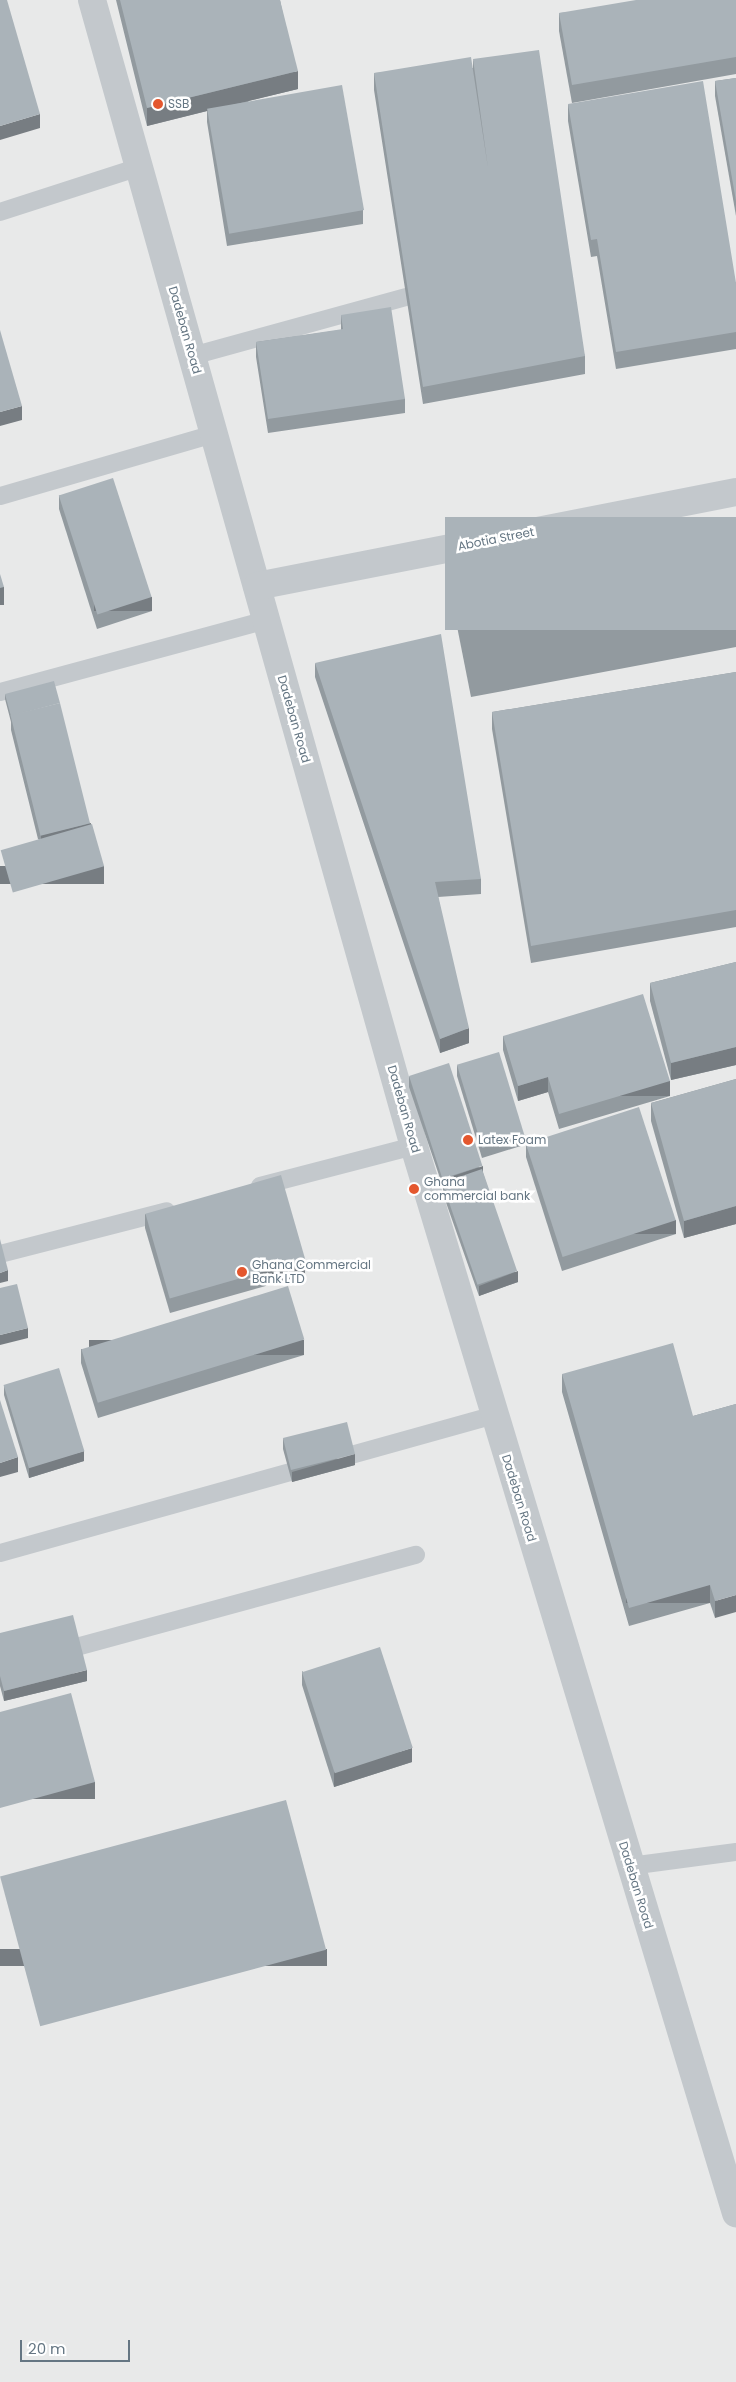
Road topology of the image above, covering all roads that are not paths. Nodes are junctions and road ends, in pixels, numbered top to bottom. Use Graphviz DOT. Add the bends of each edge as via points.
graph roads {
  1 [pos="92,0"];
  2 [pos="139,167"];
  3 [pos="0,212"];
  4 [pos="429,290"];
  5 [pos="192,356"];
  6 [pos="214,434"];
  7 [pos="736,492"];
  8 [pos="0,496"];
  9 [pos="257,586"];
  10 [pos="267,620"];
  11 [pos="0,692"];
  12 [pos="414,1146"];
  13 [pos="246,1190"];
  14 [pos="190,1205"];
  15 [pos="0,1254"];
  16 [pos="494,1415"];
  17 [pos="0,1553"];
  18 [pos="416,1555"];
  19 [pos="38,1657"];
  20 [pos="736,1852"];
  21 [pos="630,1866"];
  22 [pos="736,2213"];
  1 -- 2 [label="street, Dadeban Road"];
  2 -- 3 [label="lane"];
  2 -- 5 [label="street, Dadeban Road"];
  4 -- 5 [label="lane"];
  5 -- 6 [label="street, Dadeban Road"];
  6 -- 8 [label="lane"];
  6 -- 9 [label="street, Dadeban Road"];
  7 -- 9 [label="street, Abotia Street"];
  9 -- 10 [label="street, Dadeban Road"];
  10 -- 11 [label="lane"];
  10 -- 12 [label="street, Dadeban Road"];
  12 -- 13 [label="lane"];
  12 -- 16 [label="street, Dadeban Road"];
  14 -- 15 [label="lane"];
  16 -- 17 [label="lane"];
  16 -- 21 [label="street, Dadeban Road"];
  18 -- 19 [label="lane"];
  20 -- 21 [label="lane"];
  21 -- 22 [label="street, Dadeban Road"];
}
